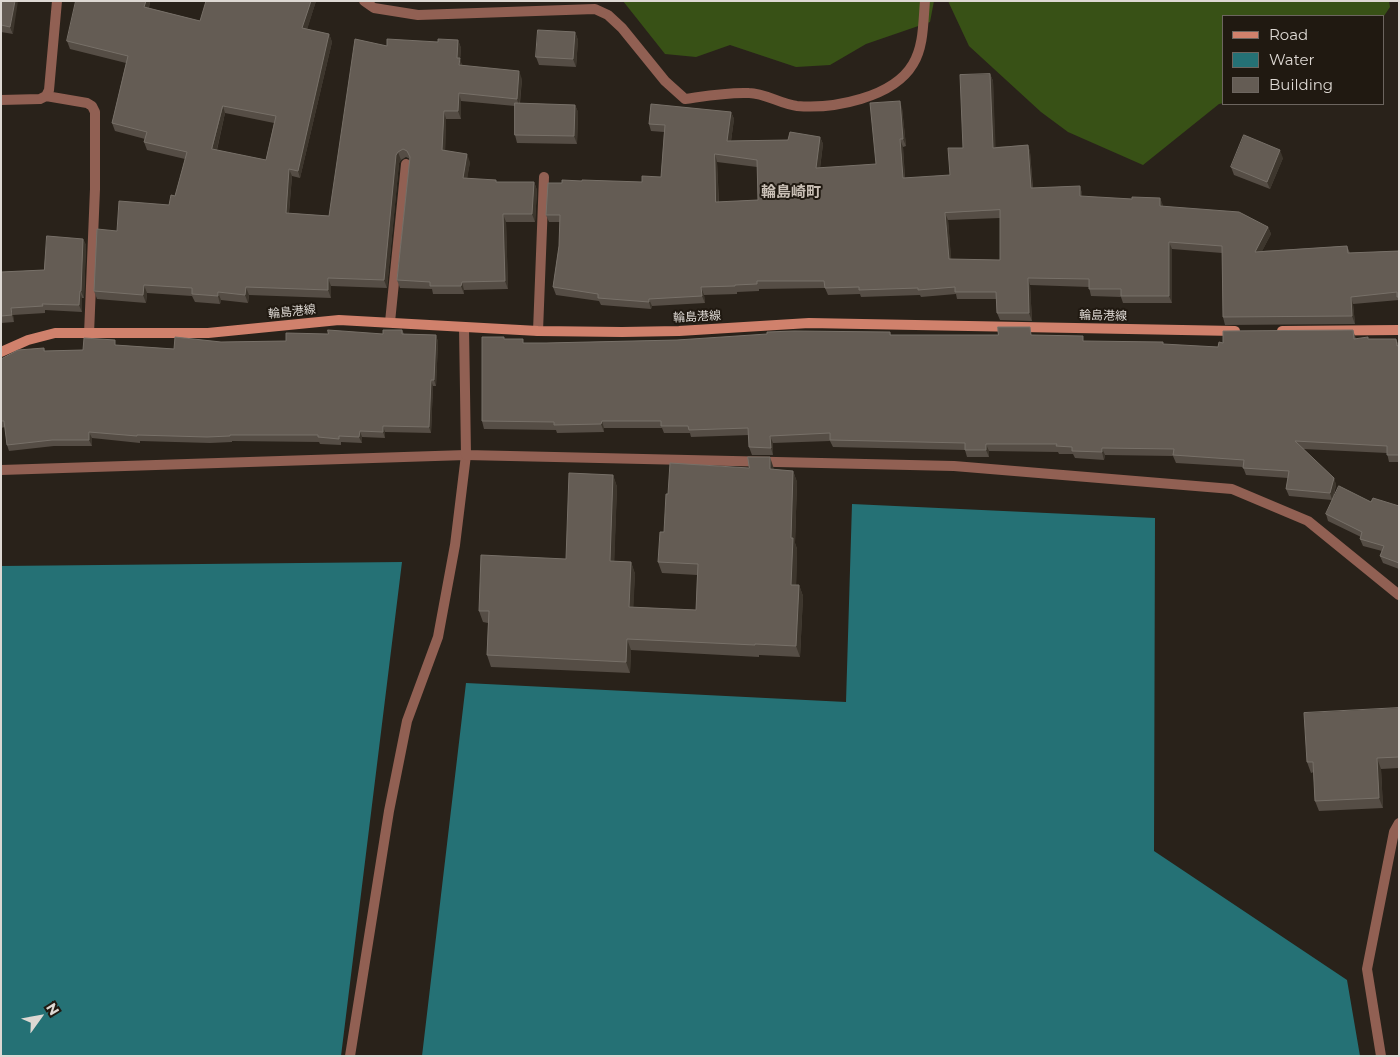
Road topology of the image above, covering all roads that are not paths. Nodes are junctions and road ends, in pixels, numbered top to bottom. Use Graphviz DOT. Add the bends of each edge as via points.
graph roads {
  1 [pos="57,1"];
  2 [pos="364,1"];
  3 [pos="926,1"];
  4 [pos="46,96"];
  5 [pos="1,100"];
  6 [pos="406,164"];
  7 [pos="544,177"];
  8 [pos="390,322"];
  9 [pos="464,327"];
  10 [pos="1399,330"];
  11 [pos="538,331"];
  12 [pos="1272,331"];
  13 [pos="1244,332"];
  14 [pos="89,334"];
  15 [pos="1,352"];
  16 [pos="466,455"];
  17 [pos="1,470"];
  18 [pos="1399,595"];
  19 [pos="1399,823"];
  20 [pos="350,1056"];
  21 [pos="1381,1056"];
  1 -- 4 [label="street"];
  2 -- 3 [label="street" via="374,8 418,15 595,9 608,15 622,28 665,82 685,99 751,93 796,106 839,105 869,96 905,76 914,63 921,42"];
  4 -- 5 [label="street"];
  4 -- 14 [label="street" via="87,103 95,112"];
  6 -- 8 [label="street"];
  7 -- 11 [label="street"];
  8 -- 9 [label="main road, 輪島港線"];
  8 -- 14 [label="main road, 輪島港線" via="339,320 208,333"];
  9 -- 11 [label="main road, 輪島港線"];
  9 -- 16 [label="street"];
  10 -- 12 [label="main road"];
  11 -- 13 [label="main road, 輪島港線" via="679,332 809,323"];
  14 -- 15 [label="main road, 輪島港線" via="55,333"];
  16 -- 17 [label="street"];
  16 -- 18 [label="street" via="954,466 1232,488 1308,521"];
  16 -- 20 [label="street" via="455,545 438,637 407,721 389,811"];
  19 -- 21 [label="street" via="1394,832 1367,969"];
}
